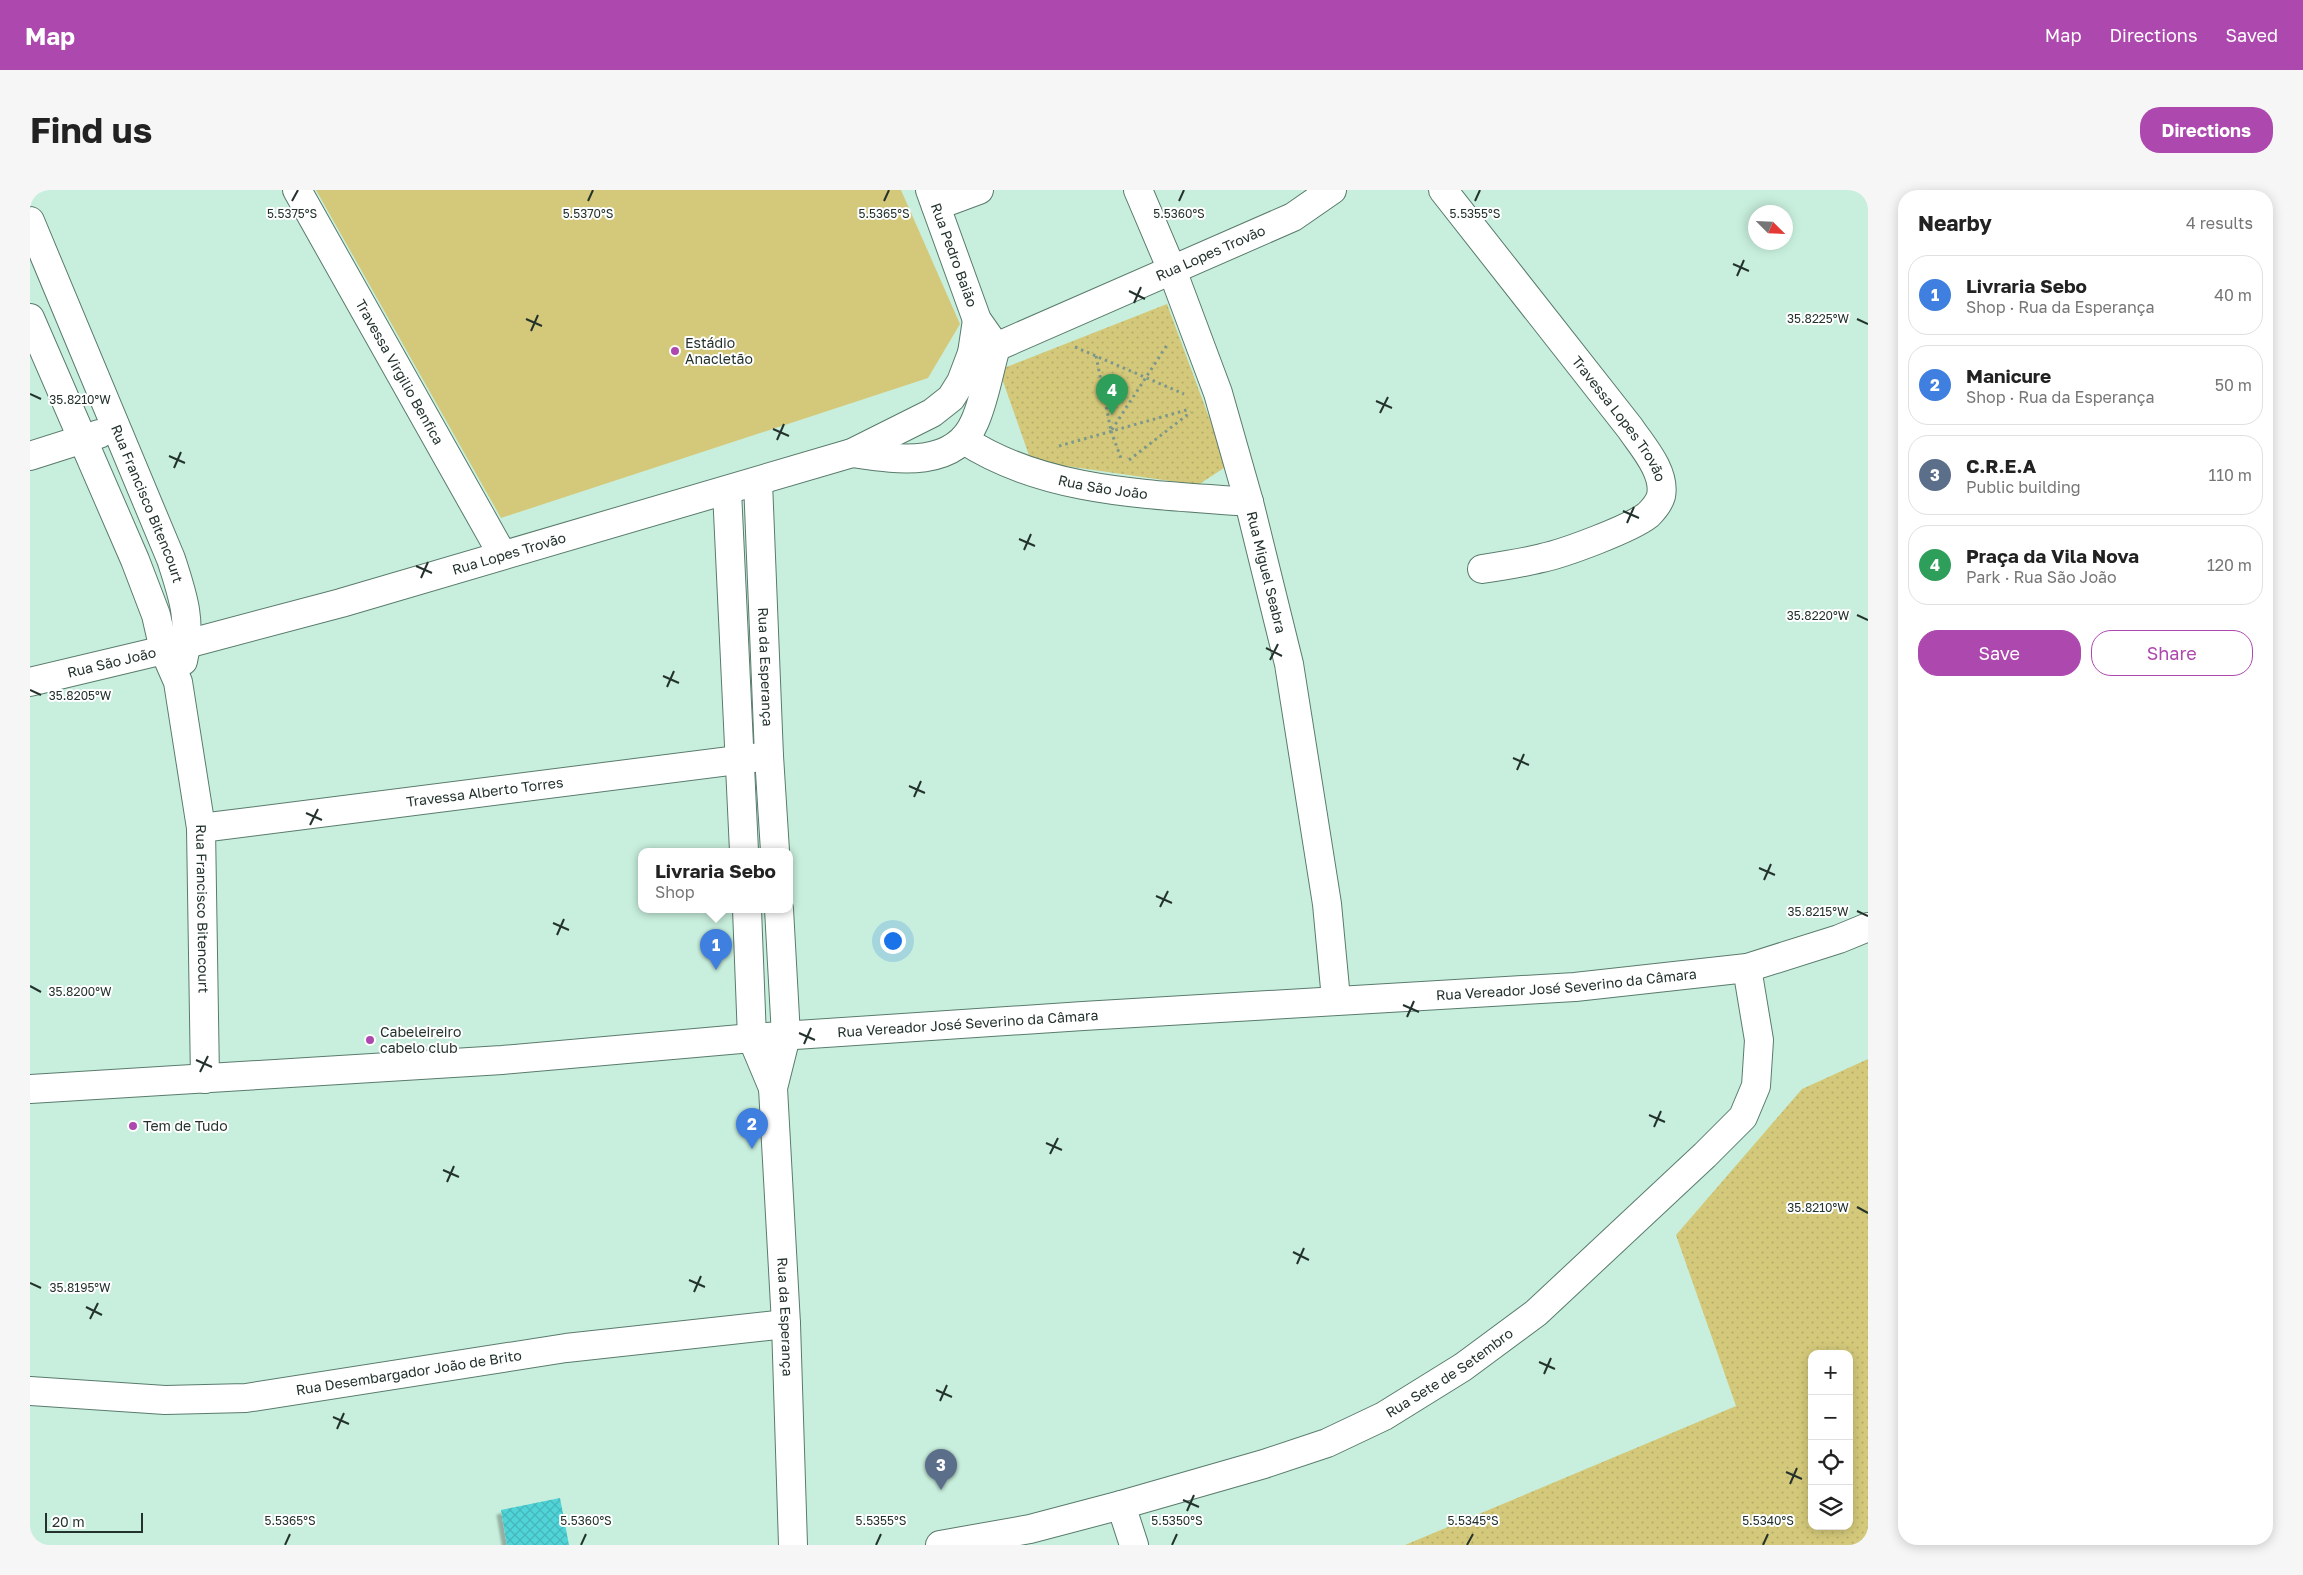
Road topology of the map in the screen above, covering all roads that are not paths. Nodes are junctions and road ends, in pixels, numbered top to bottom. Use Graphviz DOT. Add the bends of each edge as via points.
graph roads {
  1 [pos="297,190"];
  2 [pos="979,190"];
  3 [pos="1138,190"];
  4 [pos="1332,190"];
  5 [pos="1443,190"];
  6 [pos="933,198"];
  7 [pos="30,221"];
  8 [pos="1172,270"];
  9 [pos="30,318"];
  10 [pos="984,350"];
  11 [pos="115,428"];
  12 [pos="84,439"];
  13 [pos="964,440"];
  14 [pos="852,453"];
  15 [pos="30,456"];
  16 [pos="758,482"];
  17 [pos="727,491"];
  18 [pos="1249,502"];
  19 [pos="502,554"];
  20 [pos="1482,569"];
  21 [pos="175,647"];
  22 [pos="30,682"];
  23 [pos="769,756"];
  24 [pos="738,759"];
  25 [pos="201,828"];
  26 [pos="744,848"];
  27 [pos="775,848"];
  28 [pos="747,913"];
  29 [pos="779,913"];
  30 [pos="1868,927"];
  31 [pos="1747,968"];
  32 [pos="1336,1000"];
  33 [pos="786,1036"];
  34 [pos="752,1038"];
  35 [pos="205,1079"];
  36 [pos="773,1088"];
  37 [pos="30,1089"];
  38 [pos="786,1324"];
  39 [pos="30,1391"];
  40 [pos="1121,1505"];
  41 [pos="793,1545"];
  42 [pos="940,1545"];
  43 [pos="1134,1545"];
  1 -- 19 [label="street, Travessa Virgilio Benfica"];
  2 -- 6 [label="street"];
  3 -- 8 [label="street, Rua Miguel Seabra"];
  4 -- 8 [label="street, Rua Lopes Trovão" via="1293,217"];
  5 -- 20 [label="street, Travessa Lopes Trovão" via="1630,428 1654,464 1661,486 1657,505 1648,515 1630,525 1543,558"];
  6 -- 10 [label="street, Rua Pedro Baião" via="978,320"];
  7 -- 11 [label="street, Rua Francisco Bitencourt"];
  8 -- 10 [label="street, Rua Lopes Trovão"];
  8 -- 18 [label="street, Rua Miguel Seabra" via="1218,392"];
  9 -- 12 [label="street, Rua Francisco Bitencourt"];
  10 -- 13 [label="street" via="975,422"];
  10 -- 14 [label="street, Rua Lopes Trovão" via="951,398 932,413"];
  11 -- 12 [label="street"];
  11 -- 21 [label="street, Rua Francisco Bitencourt" via="186,604"];
  12 -- 15 [label="street"];
  12 -- 21 [label="street, Rua Francisco Bitencourt" via="156,615"];
  13 -- 14 [label="street" via="928,458 886,458"];
  13 -- 18 [label="street, Rua São João" via="1016,466 1113,491"];
  14 -- 16 [label="street, Rua Lopes Trovão"];
  16 -- 17 [label="street, Rua Lopes Trovão"];
  16 -- 23 [label="street, Rua da Esperança"];
  17 -- 19 [label="street, Rua Lopes Trovão"];
  17 -- 24 [label="street"];
  18 -- 32 [label="street, Rua Miguel Seabra" via="1289,664 1327,904"];
  19 -- 21 [label="street, Rua Lopes Trovão" via="341,603"];
  21 -- 22 [label="street, Rua São João"];
  21 -- 25 [label="street, Rua Francisco Bitencourt"];
  23 -- 24 [label="street, Travessa Alberto Torres"];
  23 -- 27 [label="street, Rua da Esperança"];
  24 -- 25 [label="street, Travessa Alberto Torres"];
  24 -- 26 [label="street"];
  25 -- 35 [label="street, Rua Francisco Bitencourt"];
  28 -- 34 [label="street, Rua da Esperança"];
  29 -- 33 [label="street, Rua da Esperança"];
  30 -- 31 [label="street, Rua Vereador José Severino da Câmara"];
  31 -- 32 [label="street, Rua Vereador José Severino da Câmara" via="1575,987"];
  31 -- 40 [label="street, Rua Sete de Setembro" via="1759,1040 1756,1086 1742,1117 1536,1313 1463,1367 1384,1416 1327,1443"];
  32 -- 33 [label="street, Rua Vereador José Severino da Câmara"];
  33 -- 34 [label="street, Rua Vereador José Severino da Câmara"];
  33 -- 36 [label="street, Rua da Esperança"];
  34 -- 35 [label="street, Rua Vereador José Severino da Câmara" via="502,1060"];
  34 -- 36 [label="street, Rua da Esperança"];
  35 -- 37 [label="street, Rua Vereador José Severino da Câmara"];
  36 -- 38 [label="street, Rua da Esperança"];
  38 -- 39 [label="street, Rua Desembargador João de Brito" via="566,1348 246,1398 165,1400"];
  38 -- 41 [label="street, Rua da Esperança"];
  40 -- 42 [label="street, Rua Sete de Setembro" via="1030,1529"];
  40 -- 43 [label="street"];
}
